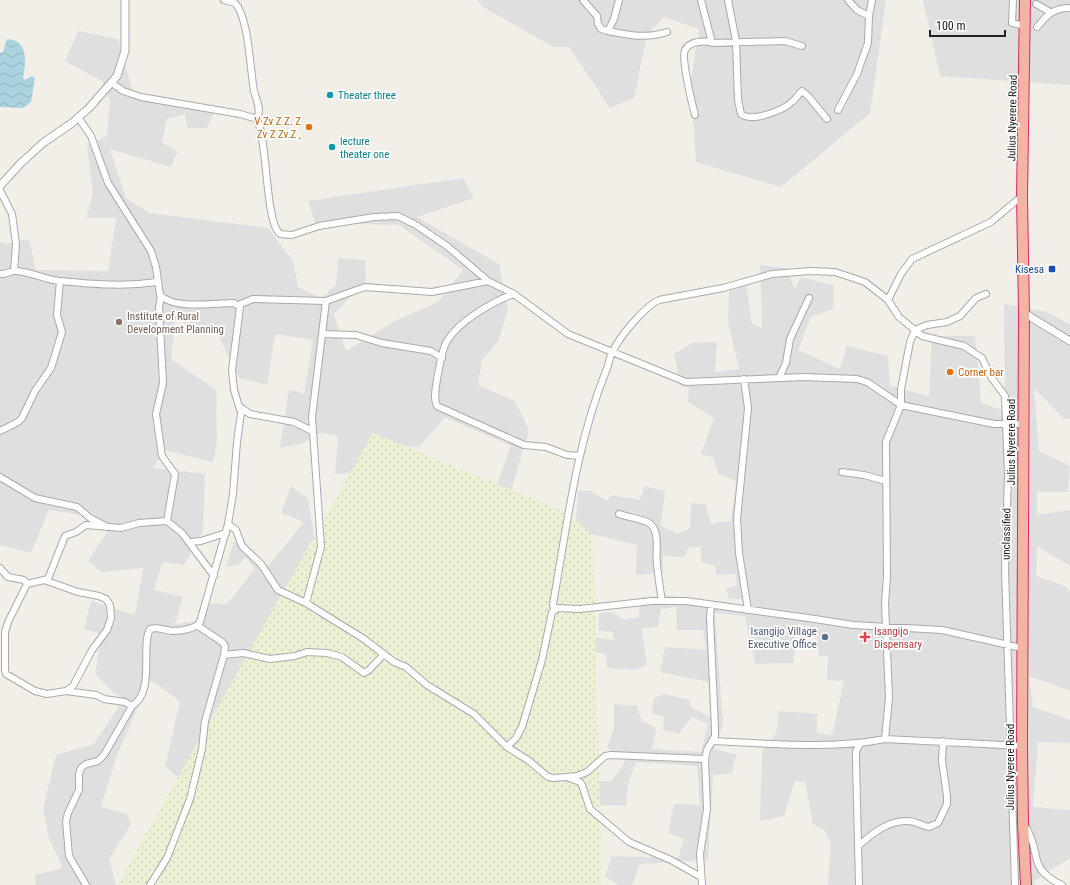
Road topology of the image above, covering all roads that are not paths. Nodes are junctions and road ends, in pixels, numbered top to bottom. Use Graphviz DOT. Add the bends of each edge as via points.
graph roads {
  1 [pos="125,0"];
  2 [pos="224,0"];
  3 [pos="583,0"];
  4 [pos="620,0"];
  5 [pos="701,0"];
  6 [pos="728,0"];
  7 [pos="848,0"];
  8 [pos="872,0"];
  9 [pos="1013,0"];
  10 [pos="1025,0"];
  11 [pos="1036,4"];
  12 [pos="1070,8"];
  13 [pos="1050,12"];
  14 [pos="869,16"];
  15 [pos="1025,26"];
  16 [pos="1037,27"];
  17 [pos="608,31"];
  18 [pos="667,32"];
  19 [pos="736,41"];
  20 [pos="711,42"];
  21 [pos="802,46"];
  22 [pos="112,83"];
  23 [pos="838,110"];
  24 [pos="695,115"];
  25 [pos="78,117"];
  26 [pos="255,118"];
  27 [pos="827,119"];
  28 [pos="0,186"];
  29 [pos="0,190"];
  30 [pos="1022,196"];
  31 [pos="14,271"];
  32 [pos="0,274"];
  33 [pos="60,281"];
  34 [pos="488,281"];
  35 [pos="157,282"];
  36 [pos="514,294"];
  37 [pos="986,294"];
  38 [pos="161,296"];
  39 [pos="809,298"];
  40 [pos="888,300"];
  41 [pos="326,301"];
  42 [pos="238,305"];
  43 [pos="1024,314"];
  44 [pos="915,330"];
  45 [pos="322,334"];
  46 [pos="1070,340"];
  47 [pos="612,351"];
  48 [pos="442,358"];
  49 [pos="779,378"];
  50 [pos="744,379"];
  51 [pos="901,405"];
  52 [pos="240,406"];
  53 [pos="1023,424"];
  54 [pos="1006,425"];
  55 [pos="0,431"];
  56 [pos="312,431"];
  57 [pos="580,456"];
  58 [pos="842,472"];
  59 [pos="0,476"];
  60 [pos="886,481"];
  61 [pos="619,514"];
  62 [pos="168,521"];
  63 [pos="228,524"];
  64 [pos="108,527"];
  65 [pos="226,533"];
  66 [pos="190,542"];
  67 [pos="0,568"];
  68 [pos="214,576"];
  69 [pos="44,580"];
  70 [pos="26,584"];
  71 [pos="662,601"];
  72 [pos="306,603"];
  73 [pos="711,605"];
  74 [pos="554,609"];
  75 [pos="748,610"];
  76 [pos="198,626"];
  77 [pos="887,628"];
  78 [pos="1008,645"];
  79 [pos="1022,648"];
  80 [pos="224,655"];
  81 [pos="383,655"];
  82 [pos="66,691"];
  83 [pos="132,706"];
  84 [pos="885,739"];
  85 [pos="943,741"];
  86 [pos="712,742"];
  87 [pos="853,744"];
  88 [pos="860,744"];
  89 [pos="1022,746"];
  90 [pos="507,747"];
  91 [pos="1010,747"];
  92 [pos="856,751"];
  93 [pos="705,760"];
  94 [pos="569,778"];
  95 [pos="1023,822"];
  96 [pos="858,846"];
  97 [pos="701,877"];
  98 [pos="86,885"];
  99 [pos="150,885"];
  100 [pos="702,885"];
  101 [pos="859,885"];
  102 [pos="1015,885"];
  103 [pos="1026,885"];
  104 [pos="1062,885"];
  1 -- 22 [label="street" via="125,52 121,69"];
  2 -- 26 [label="street" via="235,3 241,12 259,107 258,116"];
  3 -- 17 [label="street" via="597,16 601,29"];
  4 -- 17 [label="street"];
  5 -- 20 [label="street"];
  6 -- 19 [label="street"];
  7 -- 14 [label="street" via="857,10"];
  8 -- 14 [label="street"];
  9 -- 15 [label="street" via="1012,24"];
  10 -- 15 [label="highway, Julius Nyerere Road"];
  11 -- 13 [label="street"];
  12 -- 13 [label="street"];
  13 -- 16 [label="street"];
  14 -- 23 [label="street" via="868,43 857,74"];
  15 -- 30 [label="highway, Julius Nyerere Road"];
  17 -- 18 [label="street" via="633,36 655,36"];
  19 -- 20 [label="street"];
  19 -- 21 [label="street" via="785,41"];
  19 -- 27 [label="street" via="738,100 741,114 748,117 767,115 793,101 802,91"];
  20 -- 24 [label="street" via="697,42 688,46 685,51"];
  22 -- 25 [label="street"];
  22 -- 26 [label="street" via="141,96"];
  25 -- 28 [label="street" via="43,143 16,167"];
  25 -- 35 [label="street" via="91,136 108,184 151,251"];
  26 -- 34 [label="street" via="262,141 273,224 280,234 292,235 319,226 374,217 398,216 447,246"];
  29 -- 31 [label="street" via="12,214 16,244"];
  30 -- 40 [label="street" via="991,222 912,259"];
  30 -- 43 [label="highway, Julius Nyerere Road"];
  31 -- 32 [label="street"];
  31 -- 33 [label="street"];
  33 -- 35 [label="street" via="121,286"];
  33 -- 55 [label="street" via="57,315 62,332 51,368 35,391 22,418"];
  34 -- 36 [label="street"];
  34 -- 41 [label="street" via="432,292 365,287"];
  35 -- 38 [label="street"];
  36 -- 47 [label="street" via="568,334"];
  36 -- 48 [label="street" via="502,298 466,321 447,340"];
  37 -- 44 [label="street" via="976,298 960,316 948,322 927,325"];
  38 -- 42 [label="street" via="178,304"];
  38 -- 62 [label="street" via="159,307 163,384 156,414 162,456 175,474"];
  39 -- 49 [label="street" via="790,339 786,363"];
  40 -- 44 [label="street, unclassified" via="899,317"];
  40 -- 47 [label="street, unclassified" via="865,282 835,272 810,270 772,274 723,288 652,303"];
  41 -- 42 [label="street" via="253,299"];
  41 -- 45 [label="street"];
  42 -- 52 [label="street" via="241,310 232,370 234,390"];
  43 -- 46 [label="street"];
  43 -- 53 [label="highway, Julius Nyerere Road"];
  44 -- 51 [label="street" via="910,342 901,389"];
  44 -- 54 [label="street, unclassified" via="922,336 964,346 982,358 991,377 1005,396"];
  45 -- 48 [label="street" via="356,335 382,343 431,352"];
  45 -- 56 [label="street"];
  47 -- 50 [label="street" via="686,382"];
  47 -- 57 [label="street" via="593,404"];
  48 -- 57 [label="street" via="436,390 437,406 524,445 546,447 567,455"];
  49 -- 50 [label="street"];
  49 -- 51 [label="street" via="857,379 867,382"];
  50 -- 75 [label="street" via="748,408 737,519 739,553"];
  51 -- 54 [label="street"];
  51 -- 60 [label="street" via="886,442"];
  52 -- 56 [label="street" via="250,414 294,422"];
  52 -- 63 [label="street" via="241,419"];
  53 -- 54 [label="street"];
  53 -- 79 [label="highway, Julius Nyerere Road"];
  54 -- 78 [label="street, unclassified" via="1008,475 1005,570"];
  56 -- 72 [label="street" via="321,547"];
  57 -- 74 [label="street"];
  58 -- 60 [label="street"];
  59 -- 64 [label="street" via="35,498 77,508"];
  60 -- 77 [label="street"];
  61 -- 71 [label="street" via="646,521 653,527 657,542 656,561"];
  62 -- 64 [label="street" via="139,523 121,528"];
  62 -- 66 [label="street"];
  63 -- 65 [label="street"];
  63 -- 72 [label="street" via="236,530 242,546 261,564 278,590"];
  64 -- 69 [label="street" via="86,526 64,536 52,572 48,579"];
  65 -- 66 [label="street"];
  65 -- 68 [label="street"];
  66 -- 68 [label="street"];
  67 -- 70 [label="street" via="8,577 24,580"];
  68 -- 76 [label="street"];
  69 -- 70 [label="street"];
  69 -- 82 [label="street" via="78,592 99,596 110,605 111,618 107,630 92,650 73,686"];
  70 -- 82 [label="street" via="5,632 6,674 35,691 47,694"];
  71 -- 73 [label="street"];
  71 -- 74 [label="street"];
  72 -- 81 [label="street" via="364,639"];
  73 -- 75 [label="street"];
  73 -- 86 [label="street" via="715,729"];
  74 -- 90 [label="street" via="522,727"];
  75 -- 77 [label="street"];
  76 -- 80 [label="street" via="222,642 225,646"];
  76 -- 83 [label="street" via="173,631 150,629 146,645 148,658 145,681 141,696"];
  77 -- 78 [label="street" via="942,630"];
  77 -- 84 [label="street" via="889,698"];
  78 -- 79 [label="street"];
  78 -- 91 [label="street, unclassified"];
  79 -- 89 [label="highway, Julius Nyerere Road"];
  80 -- 81 [label="street" via="243,653 270,660 306,652 327,653 342,657 364,673"];
  80 -- 99 [label="street" via="205,721 202,749 190,799 167,858"];
  81 -- 90 [label="street" via="406,667 427,685 474,714"];
  82 -- 83 [label="street" via="96,695 104,699 126,702"];
  83 -- 98 [label="street" via="104,755 98,761 81,768 79,790 68,813 66,821 69,856"];
  84 -- 85 [label="street"];
  84 -- 88 [label="street"];
  85 -- 91 [label="street"];
  85 -- 96 [label="street" via="942,761 947,796 938,823 929,827 907,821 892,824 873,833"];
  86 -- 87 [label="street"];
  86 -- 93 [label="street"];
  87 -- 88 [label="street"];
  87 -- 92 [label="street"];
  88 -- 92 [label="street"];
  89 -- 91 [label="street"];
  89 -- 95 [label="highway, Julius Nyerere Road"];
  90 -- 94 [label="street" via="548,777"];
  91 -- 102 [label="street, unclassified"];
  92 -- 96 [label="street"];
  93 -- 94 [label="street" via="611,755 605,756 587,772"];
  93 -- 97 [label="street" via="707,809 700,854"];
  94 -- 97 [label="street" via="580,782 590,809 629,842 671,860"];
  95 -- 103 [label="highway, Julius Nyerere Road"];
  95 -- 104 [label="street" via="1029,832 1041,872"];
  96 -- 101 [label="street"];
  97 -- 100 [label="street"];
}
